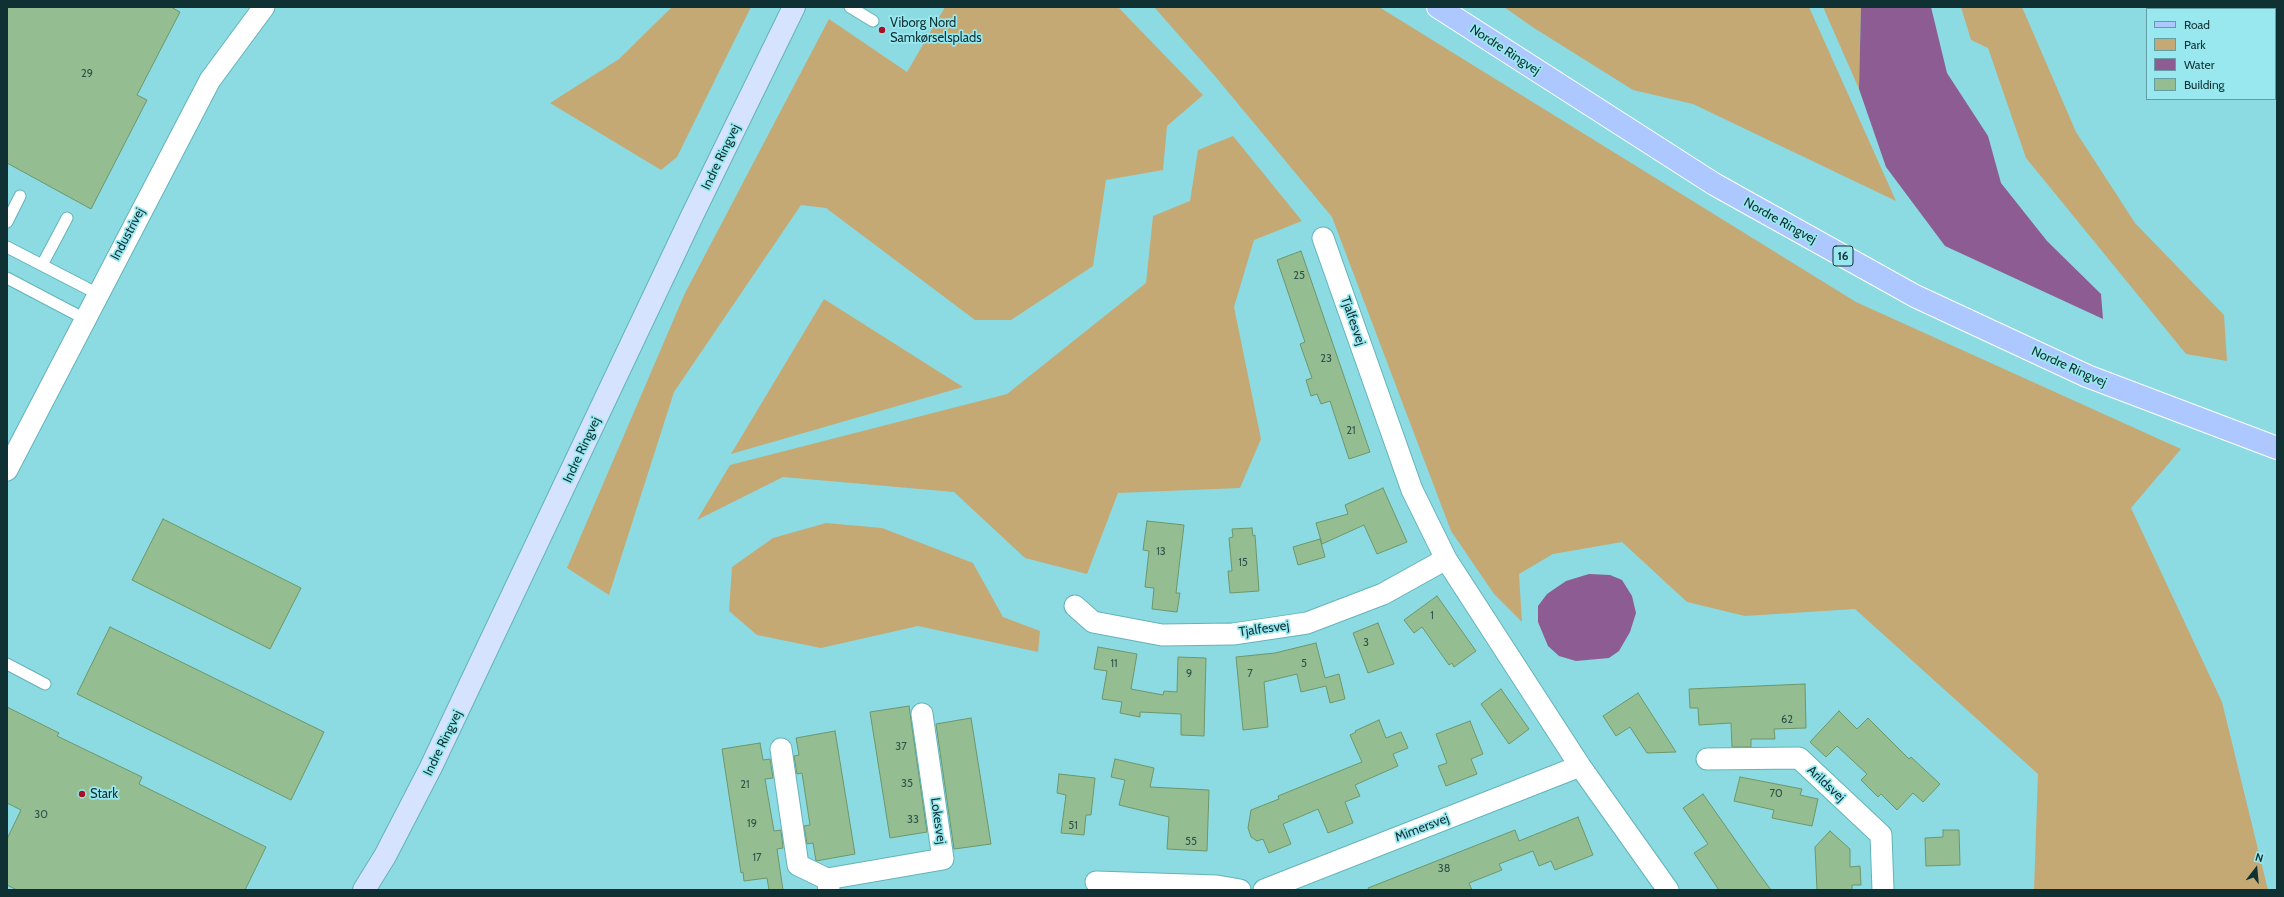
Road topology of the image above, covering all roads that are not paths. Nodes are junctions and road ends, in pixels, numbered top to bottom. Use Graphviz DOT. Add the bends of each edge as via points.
graph roads {
  1 [pos="264,7"];
  2 [pos="794,7"];
  3 [pos="850,7"];
  4 [pos="1438,7"];
  5 [pos="873,21"];
  6 [pos="20,196"];
  7 [pos="68,218"];
  8 [pos="7,222"];
  9 [pos="1323,238"];
  10 [pos="7,246"];
  11 [pos="42,265"];
  12 [pos="7,278"];
  13 [pos="98,294"];
  14 [pos="85,319"];
  15 [pos="2277,448"];
  16 [pos="7,470"];
  17 [pos="1446,560"];
  18 [pos="1075,606"];
  19 [pos="7,664"];
  20 [pos="45,684"];
  21 [pos="922,714"];
  22 [pos="780,749"];
  23 [pos="1707,759"];
  24 [pos="1580,766"];
  25 [pos="1096,882"];
  26 [pos="828,885"];
  27 [pos="364,890"];
  28 [pos="1240,890"];
  29 [pos="1264,890"];
  30 [pos="1668,890"];
  31 [pos="1883,890"];
  1 -- 13 [label="street, Industrivej" via="210,80"];
  2 -- 27 [label="street, Indre Ringvej" via="691,218 432,767"];
  3 -- 5 [label="lane"];
  4 -- 15 [label="main road, Nordre Ringvej / 16" via="1714,184 1915,296 2087,376"];
  6 -- 8 [label="lane"];
  7 -- 11 [label="lane"];
  9 -- 17 [label="street, Tjalfesvej" via="1412,490"];
  10 -- 11 [label="lane"];
  11 -- 13 [label="lane"];
  12 -- 14 [label="lane"];
  13 -- 14 [label="street, Industrivej"];
  14 -- 16 [label="street, Industrivej"];
  17 -- 18 [label="street, Tjalfesvej" via="1383,594 1308,623 1233,634 1162,635 1093,622"];
  17 -- 24 [label="street, Tjalfesvej"];
  19 -- 20 [label="lane"];
  21 -- 26 [label="street, Lokesvej" via="943,859"];
  22 -- 26 [label="street, Lokesvej" via="798,865"];
  23 -- 31 [label="street, Arildsvej" via="1799,758 1881,835"];
  24 -- 29 [label="street, Mimersvej"];
  24 -- 30 [label="street"];
  25 -- 28 [label="street" via="1217,886"];
}
